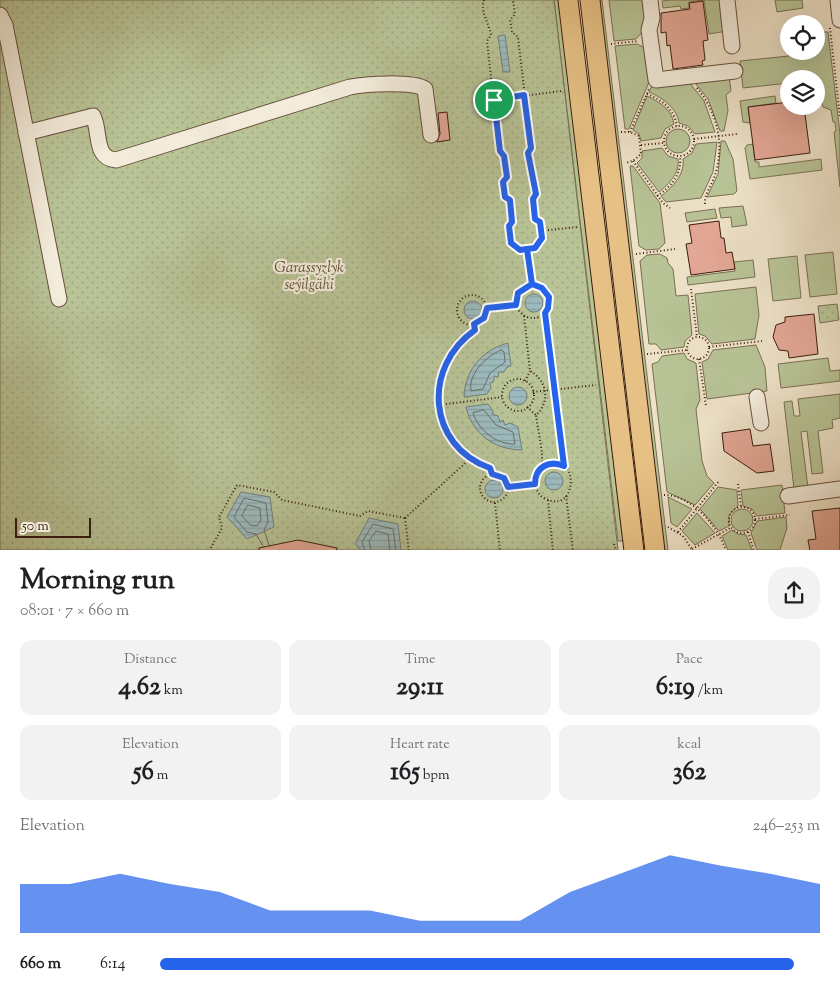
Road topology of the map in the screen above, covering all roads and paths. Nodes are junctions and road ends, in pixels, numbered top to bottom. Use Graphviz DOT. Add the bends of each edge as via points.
graph roads {
  1 [pos="484,0"];
  2 [pos="513,0"];
  3 [pos="568,0"];
  4 [pos="590,0"];
  5 [pos="650,0"];
  6 [pos="727,0"];
  7 [pos="838,0"];
  8 [pos="0,16"];
  9 [pos="835,21"];
  10 [pos="650,40"];
  11 [pos="611,44"];
  12 [pos="732,46"];
  13 [pos="735,71"];
  14 [pos="689,76"];
  15 [pos="656,80"];
  16 [pos="561,91"];
  17 [pos="646,94"];
  18 [pos="523,96"];
  19 [pos="494,100"];
  20 [pos="840,118"];
  21 [pos="677,126"];
  22 [pos="621,132"];
  23 [pos="630,132"];
  24 [pos="26,133"];
  25 [pos="737,134"];
  26 [pos="431,135"];
  27 [pos="719,136"];
  28 [pos="694,139"];
  29 [pos="663,143"];
  30 [pos="640,146"];
  31 [pos="680,156"];
  32 [pos="633,161"];
  33 [pos="625,164"];
  34 [pos="657,196"];
  35 [pos="705,204"];
  36 [pos="670,208"];
  37 [pos="577,227"];
  38 [pos="541,231"];
  39 [pos="527,249"];
  40 [pos="675,249"];
  41 [pos="636,254"];
  42 [pos="532,284"];
  43 [pos="691,289"];
  44 [pos="59,299"];
  45 [pos="516,305"];
  46 [pos="487,308"];
  47 [pos="545,313"];
  48 [pos="524,316"];
  49 [pos="474,324"];
  50 [pos="697,337"];
  51 [pos="762,341"];
  52 [pos="709,347"];
  53 [pos="687,350"];
  54 [pos="648,354"];
  55 [pos="699,359"];
  56 [pos="530,370"];
  57 [pos="525,381"];
  58 [pos="596,385"];
  59 [pos="555,389"];
  60 [pos="545,391"];
  61 [pos="533,392"];
  62 [pos="502,397"];
  63 [pos="757,397"];
  64 [pos="439,405"];
  65 [pos="706,406"];
  66 [pos="527,407"];
  67 [pos="536,415"];
  68 [pos="761,423"];
  69 [pos="471,458"];
  70 [pos="564,466"];
  71 [pos="542,467"];
  72 [pos="492,474"];
  73 [pos="719,481"];
  74 [pos="535,484"];
  75 [pos="738,484"];
  76 [pos="508,487"];
  77 [pos="840,489"];
  78 [pos="664,495"];
  79 [pos="566,496"];
  80 [pos="788,496"];
  81 [pos="548,500"];
  82 [pos="495,502"];
  83 [pos="741,508"];
  84 [pos="696,509"];
  85 [pos="790,515"];
  86 [pos="405,518"];
  87 [pos="755,519"];
  88 [pos="668,526"];
  89 [pos="732,527"];
  90 [pos="678,532"];
  91 [pos="748,532"];
  92 [pos="718,534"];
  93 [pos="614,544"];
  94 [pos="209,550"];
  95 [pos="409,550"];
  96 [pos="500,550"];
  97 [pos="553,550"];
  98 [pos="573,550"];
  99 [pos="616,550"];
  100 [pos="634,550"];
  101 [pos="655,550"];
  102 [pos="693,550"];
  103 [pos="726,550"];
  104 [pos="754,550"];
  1 -- 19 [label="path" via="485,18 490,24 491,35 487,42"];
  2 -- 18 [label="path" via="515,14 510,20 512,32 518,37"];
  3 -- 100 [label="main road"];
  4 -- 101 [label="main road"];
  5 -- 10 [label="street"];
  6 -- 12 [label="street"];
  7 -- 9 [label="street"];
  8 -- 24 [label="street" via="5,25"];
  9 -- 20 [label="path"];
  10 -- 11 [label="path"];
  10 -- 15 [label="street"];
  13 -- 14 [label="street"];
  14 -- 15 [label="street"];
  14 -- 27 [label="path" via="712,112"];
  15 -- 17 [label="path"];
  16 -- 18 [label="path"];
  17 -- 21 [label="path" via="672,112"];
  17 -- 23 [label="path"];
  18 -- 19 [label="path"];
  18 -- 38 [label="path" via="531,148 528,153 536,194 533,199 535,219 540,222"];
  19 -- 39 [label="path" via="500,151 504,156 507,177 503,182 505,197 510,200 511,208 511,243 520,250"];
  21 -- 28 [label="path" via="686,128"];
  21 -- 29 [label="path" via="668,130"];
  22 -- 23 [label="path"];
  23 -- 30 [label="path" via="639,136"];
  24 -- 26 [label="street" via="93,116 102,152 116,160 350,88 374,84 424,89"];
  24 -- 44 [label="street"];
  25 -- 27 [label="path"];
  27 -- 28 [label="path"];
  27 -- 35 [label="path" via="716,173"];
  28 -- 31 [label="path" via="692,148"];
  29 -- 30 [label="path"];
  29 -- 31 [label="path" via="667,151"];
  30 -- 32 [label="path" via="641,154"];
  31 -- 34 [label="path" via="682,166 676,177"];
  32 -- 33 [label="path"];
  32 -- 34 [label="path"];
  34 -- 36 [label="path"];
  37 -- 38 [label="path"];
  38 -- 39 [label="path" via="542,238 535,248"];
  39 -- 42 [label="path"];
  40 -- 41 [label="path"];
  42 -- 45 [label="path" via="518,293"];
  42 -- 47 [label="path" via="542,288 549,297"];
  43 -- 50 [label="path"];
  45 -- 46 [label="path"];
  45 -- 48 [label="path"];
  46 -- 49 [label="path" via="484,318"];
  46 -- 49 [label="path" via="484,300 475,295 462,299 457,308 459,318 467,324"];
  47 -- 48 [label="path" via="535,318"];
  47 -- 59 [label="path"];
  48 -- 56 [label="path"];
  49 -- 64 [label="path" via="475,330 457,345 446,361 439,381"];
  50 -- 52 [label="path" via="705,340"];
  50 -- 53 [label="path" via="689,341"];
  51 -- 52 [label="path"];
  52 -- 55 [label="path" via="707,355"];
  53 -- 54 [label="path"];
  53 -- 55 [label="path" via="691,357"];
  55 -- 65 [label="path"];
  56 -- 57 [label="path"];
  56 -- 60 [label="path" via="540,378"];
  57 -- 61 [label="path"];
  57 -- 62 [label="path" via="511,380 504,387"];
  58 -- 59 [label="path"];
  59 -- 60 [label="path"];
  59 -- 70 [label="path"];
  60 -- 61 [label="path"];
  60 -- 67 [label="path" via="544,405"];
  61 -- 66 [label="path" via="532,402"];
  62 -- 64 [label="path"];
  62 -- 66 [label="path" via="510,408 520,410"];
  63 -- 68 [label="street"];
  64 -- 69 [label="path" via="452,439"];
  66 -- 67 [label="path"];
  67 -- 71 [label="path"];
  69 -- 72 [label="path" via="490,468"];
  69 -- 86 [label="path"];
  70 -- 71 [label="path" via="552,463"];
  70 -- 79 [label="path" via="573,483"];
  71 -- 74 [label="path" via="537,472"];
  72 -- 76 [label="path" via="504,478"];
  72 -- 82 [label="path" via="483,479 480,488 486,500"];
  73 -- 84 [label="path"];
  74 -- 76 [label="path"];
  74 -- 81 [label="path" via="540,495"];
  75 -- 83 [label="path"];
  76 -- 82 [label="path" via="503,499"];
  77 -- 80 [label="street"];
  78 -- 84 [label="path" via="678,498"];
  79 -- 81 [label="path"];
  79 -- 98 [label="path"];
  81 -- 97 [label="path"];
  82 -- 96 [label="path"];
  83 -- 87 [label="path" via="751,511"];
  83 -- 89 [label="path" via="732,514"];
  84 -- 90 [label="path"];
  84 -- 92 [label="path"];
  85 -- 87 [label="path"];
  86 -- 94 [label="path" via="368,511 360,516 282,500 274,492 237,485 219,517 222,528"];
  86 -- 95 [label="path"];
  87 -- 91 [label="path" via="753,528"];
  88 -- 90 [label="path"];
  89 -- 91 [label="path" via="737,532"];
  89 -- 92 [label="path"];
  90 -- 102 [label="path"];
  91 -- 104 [label="path"];
  92 -- 102 [label="path"];
  92 -- 103 [label="path"];
  93 -- 99 [label="path"];
}
